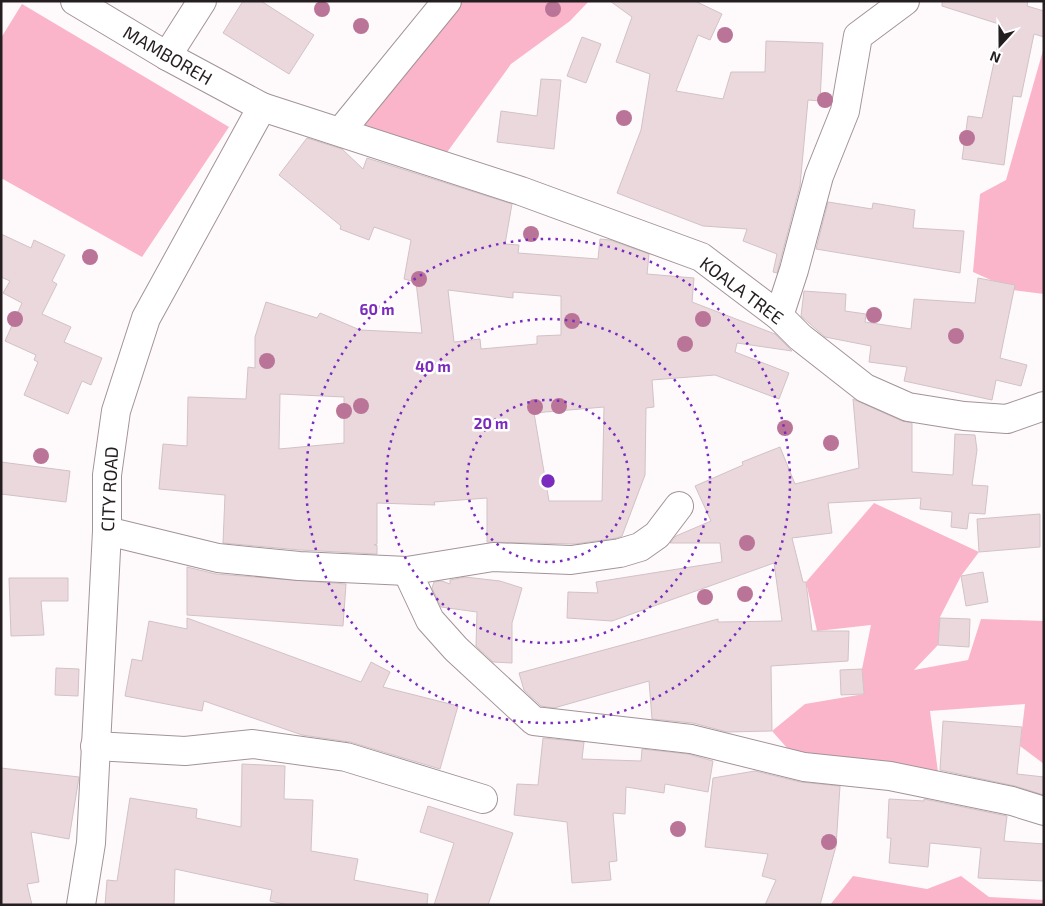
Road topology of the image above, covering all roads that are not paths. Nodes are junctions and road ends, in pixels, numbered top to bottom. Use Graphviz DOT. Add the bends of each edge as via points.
graph roads {
  1 [pos="76,1"];
  2 [pos="202,1"];
  3 [pos="447,1"];
  4 [pos="905,1"];
  5 [pos="167,56"];
  6 [pos="262,107"];
  7 [pos="340,132"];
  8 [pos="779,316"];
  9 [pos="1044,406"];
  10 [pos="679,506"];
  11 [pos="107,531"];
  12 [pos="407,571"];
  13 [pos="95,746"];
  14 [pos="483,800"];
  15 [pos="1044,811"];
  16 [pos="81,905"];
  1 -- 5 [label="street, MAMBOREH"];
  2 -- 5 [label="street"];
  3 -- 7 [label="street"];
  4 -- 8 [label="street" via="858,36 846,111 819,176"];
  5 -- 6 [label="street, MAMBOREH"];
  6 -- 7 [label="street, MAMBOREH"];
  6 -- 11 [label="street, CITY ROAD" via="146,318 116,411 107,475"];
  7 -- 8 [label="street, KOALA TREE" via="521,192 701,257"];
  8 -- 9 [label="street, KOALA TREE" via="800,337 865,388 908,407 1007,419"];
  10 -- 12 [label="street" via="657,535 640,547 620,553 571,560 493,557"];
  11 -- 12 [label="street" via="218,558"];
  11 -- 13 [label="street, CITY ROAD"];
  12 -- 15 [label="street" via="430,620 456,649 534,720 691,739 804,767 890,776 1012,801"];
  13 -- 14 [label="street" via="185,751 253,744 346,757"];
  13 -- 16 [label="street, CITY ROAD" via="91,843"];
}
